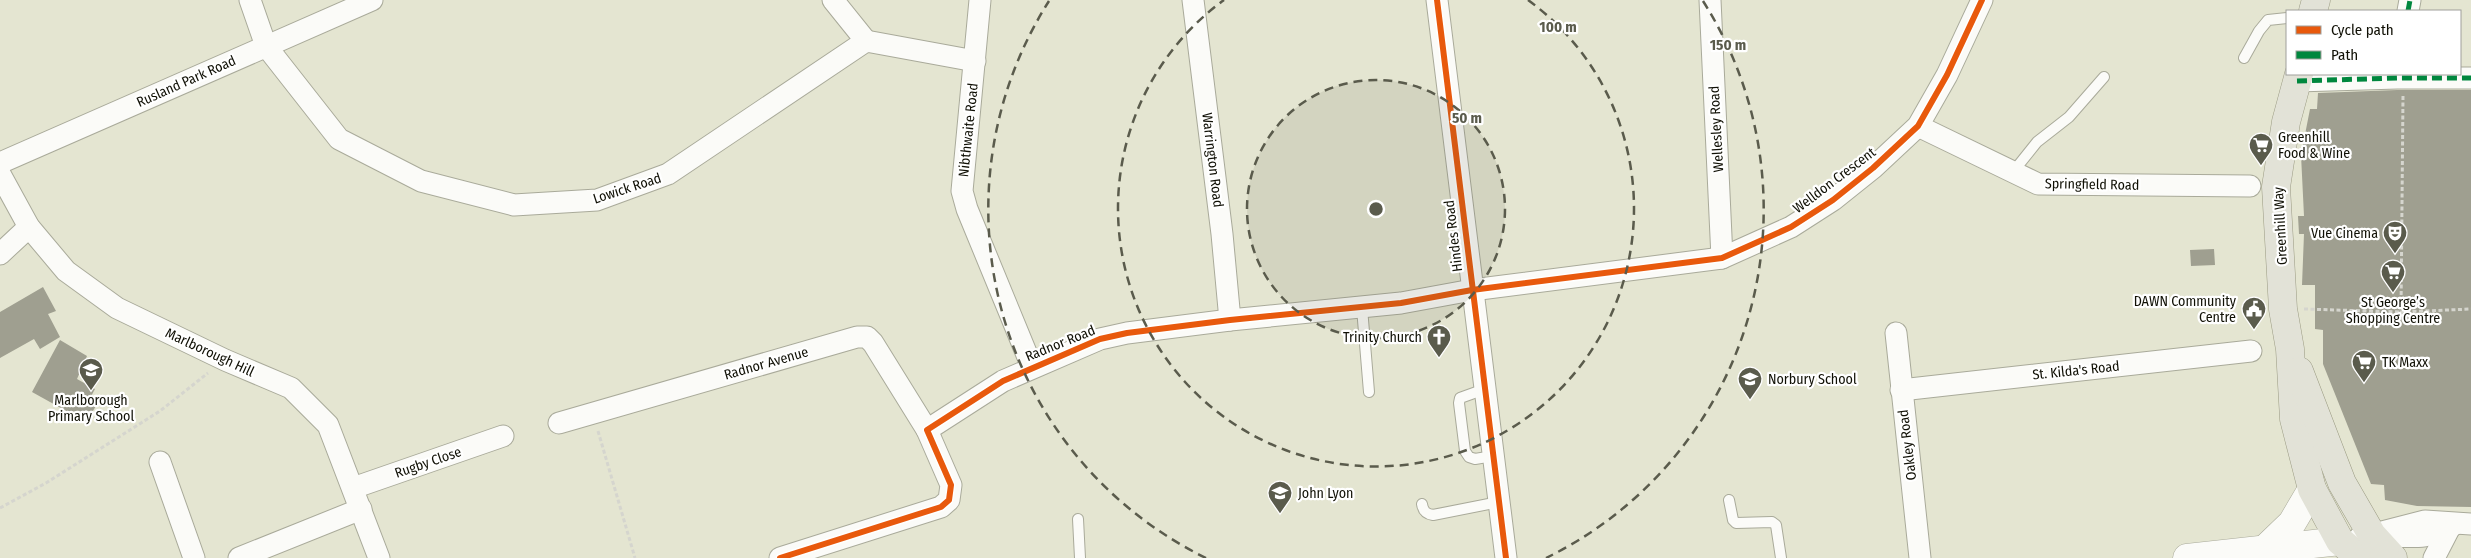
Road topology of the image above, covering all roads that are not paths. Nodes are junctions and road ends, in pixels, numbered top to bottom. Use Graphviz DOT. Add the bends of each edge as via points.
graph roads {
  1 [pos="250,0"];
  2 [pos="372,0"];
  3 [pos="833,0"];
  4 [pos="980,0"];
  5 [pos="1193,0"];
  6 [pos="1437,0"];
  7 [pos="1710,0"];
  8 [pos="1982,0"];
  9 [pos="2286,18"];
  10 [pos="866,41"];
  11 [pos="266,46"];
  12 [pos="2244,58"];
  13 [pos="975,61"];
  14 [pos="2104,76"];
  15 [pos="2397,76"];
  16 [pos="2298,78"];
  17 [pos="2471,78"];
  18 [pos="1918,126"];
  19 [pos="0,163"];
  20 [pos="2012,172"];
  21 [pos="0,174"];
  22 [pos="2250,186"];
  23 [pos="29,227"];
  24 [pos="0,254"];
  25 [pos="1722,258"];
  26 [pos="1472,290"];
  27 [pos="1362,308"];
  28 [pos="1230,320"];
  29 [pos="1896,333"];
  30 [pos="2290,349"];
  31 [pos="2251,351"];
  32 [pos="1032,367"];
  33 [pos="1901,390"];
  34 [pos="1369,392"];
  35 [pos="559,423"];
  36 [pos="927,430"];
  37 [pos="503,436"];
  38 [pos="160,462"];
  39 [pos="353,488"];
  40 [pos="2312,489"];
  41 [pos="1729,500"];
  42 [pos="1499,502"];
  43 [pos="1422,504"];
  44 [pos="361,509"];
  45 [pos="1078,519"];
  46 [pos="2458,526"];
  47 [pos="2340,541"];
  48 [pos="2366,547"];
  49 [pos="2266,548"];
  50 [pos="194,558"];
  51 [pos="239,558"];
  52 [pos="379,558"];
  53 [pos="780,558"];
  54 [pos="1080,558"];
  55 [pos="1506,558"];
  56 [pos="1781,558"];
  57 [pos="1920,558"];
  58 [pos="2187,558"];
  59 [pos="2393,558"];
  60 [pos="2434,558"];
  1 -- 11 [label="street, Lowick Road"];
  2 -- 11 [label="street, Rusland Park Road"];
  3 -- 10 [label="street"];
  4 -- 13 [label="street, Nibthwaite Road"];
  5 -- 28 [label="street, Warrington Road"];
  6 -- 26 [label="street, Hindes Road"];
  7 -- 25 [label="street, Wellesley Road"];
  8 -- 18 [label="street, Welldon Crescent" via="1947,75"];
  9 -- 12 [label="lane" via="2268,20"];
  10 -- 11 [label="street, Lowick Road" via="668,174 597,200 514,204 421,181 340,139"];
  10 -- 13 [label="street"];
  11 -- 19 [label="street, Rusland Park Road"];
  13 -- 32 [label="street, Nibthwaite Road" via="962,191"];
  14 -- 20 [label="lane" via="2068,118 2037,142"];
  15 -- 16 [label="street"];
  15 -- 17 [label="street"];
  16 -- 30 [label="main road, Greenhill Way" via="2286,122 2276,187 2283,309"];
  18 -- 20 [label="street, Springfield Road"];
  18 -- 25 [label="street, Welldon Crescent" via="1833,200 1791,227"];
  20 -- 22 [label="street, Springfield Road" via="2038,184"];
  21 -- 23 [label="street, Marlborough Hill"];
  23 -- 24 [label="street"];
  23 -- 39 [label="street, Marlborough Hill" via="66,271 117,308 291,388 328,425"];
  25 -- 26 [label="street, Welldon Crescent"];
  26 -- 27 [label="street, Radnor Road"];
  26 -- 42 [label="street, Hindes Road"];
  27 -- 28 [label="street, Radnor Road"];
  27 -- 34 [label="lane"];
  28 -- 32 [label="street, Radnor Road" via="1100,339"];
  29 -- 33 [label="street, Oakley Road"];
  30 -- 40 [label="main road, Greenhill Way" via="2294,419"];
  30 -- 48 [label="main road, Greenhill Way"];
  31 -- 33 [label="street, St. Kilda's Road"];
  32 -- 36 [label="street, Radnor Road" via="1003,381"];
  33 -- 57 [label="street, Oakley Road"];
  35 -- 36 [label="street, Radnor Avenue" via="857,336 866,337 873,343"];
  36 -- 53 [label="street" via="951,485 949,500 941,507"];
  37 -- 39 [label="street, Rugby Close"];
  38 -- 50 [label="street"];
  39 -- 44 [label="street, Marlborough Hill"];
  40 -- 47 [label="main road, Greenhill Way"];
  40 -- 49 [label="street" via="2292,523"];
  41 -- 56 [label="lane" via="1736,523 1772,522 1776,525"];
  42 -- 43 [label="lane" via="1433,515 1427,514"];
  42 -- 55 [label="street, Hindes Road"];
  44 -- 51 [label="street"];
  44 -- 52 [label="street, Marlborough Hill"];
  45 -- 54 [label="lane"];
  46 -- 48 [label="street" via="2422,538"];
  46 -- 60 [label="street"];
  47 -- 48 [label="main road, Greenhill Way"];
  47 -- 49 [label="street"];
  48 -- 59 [label="main road, Greenhill Way"];
  49 -- 58 [label="street"];
}
